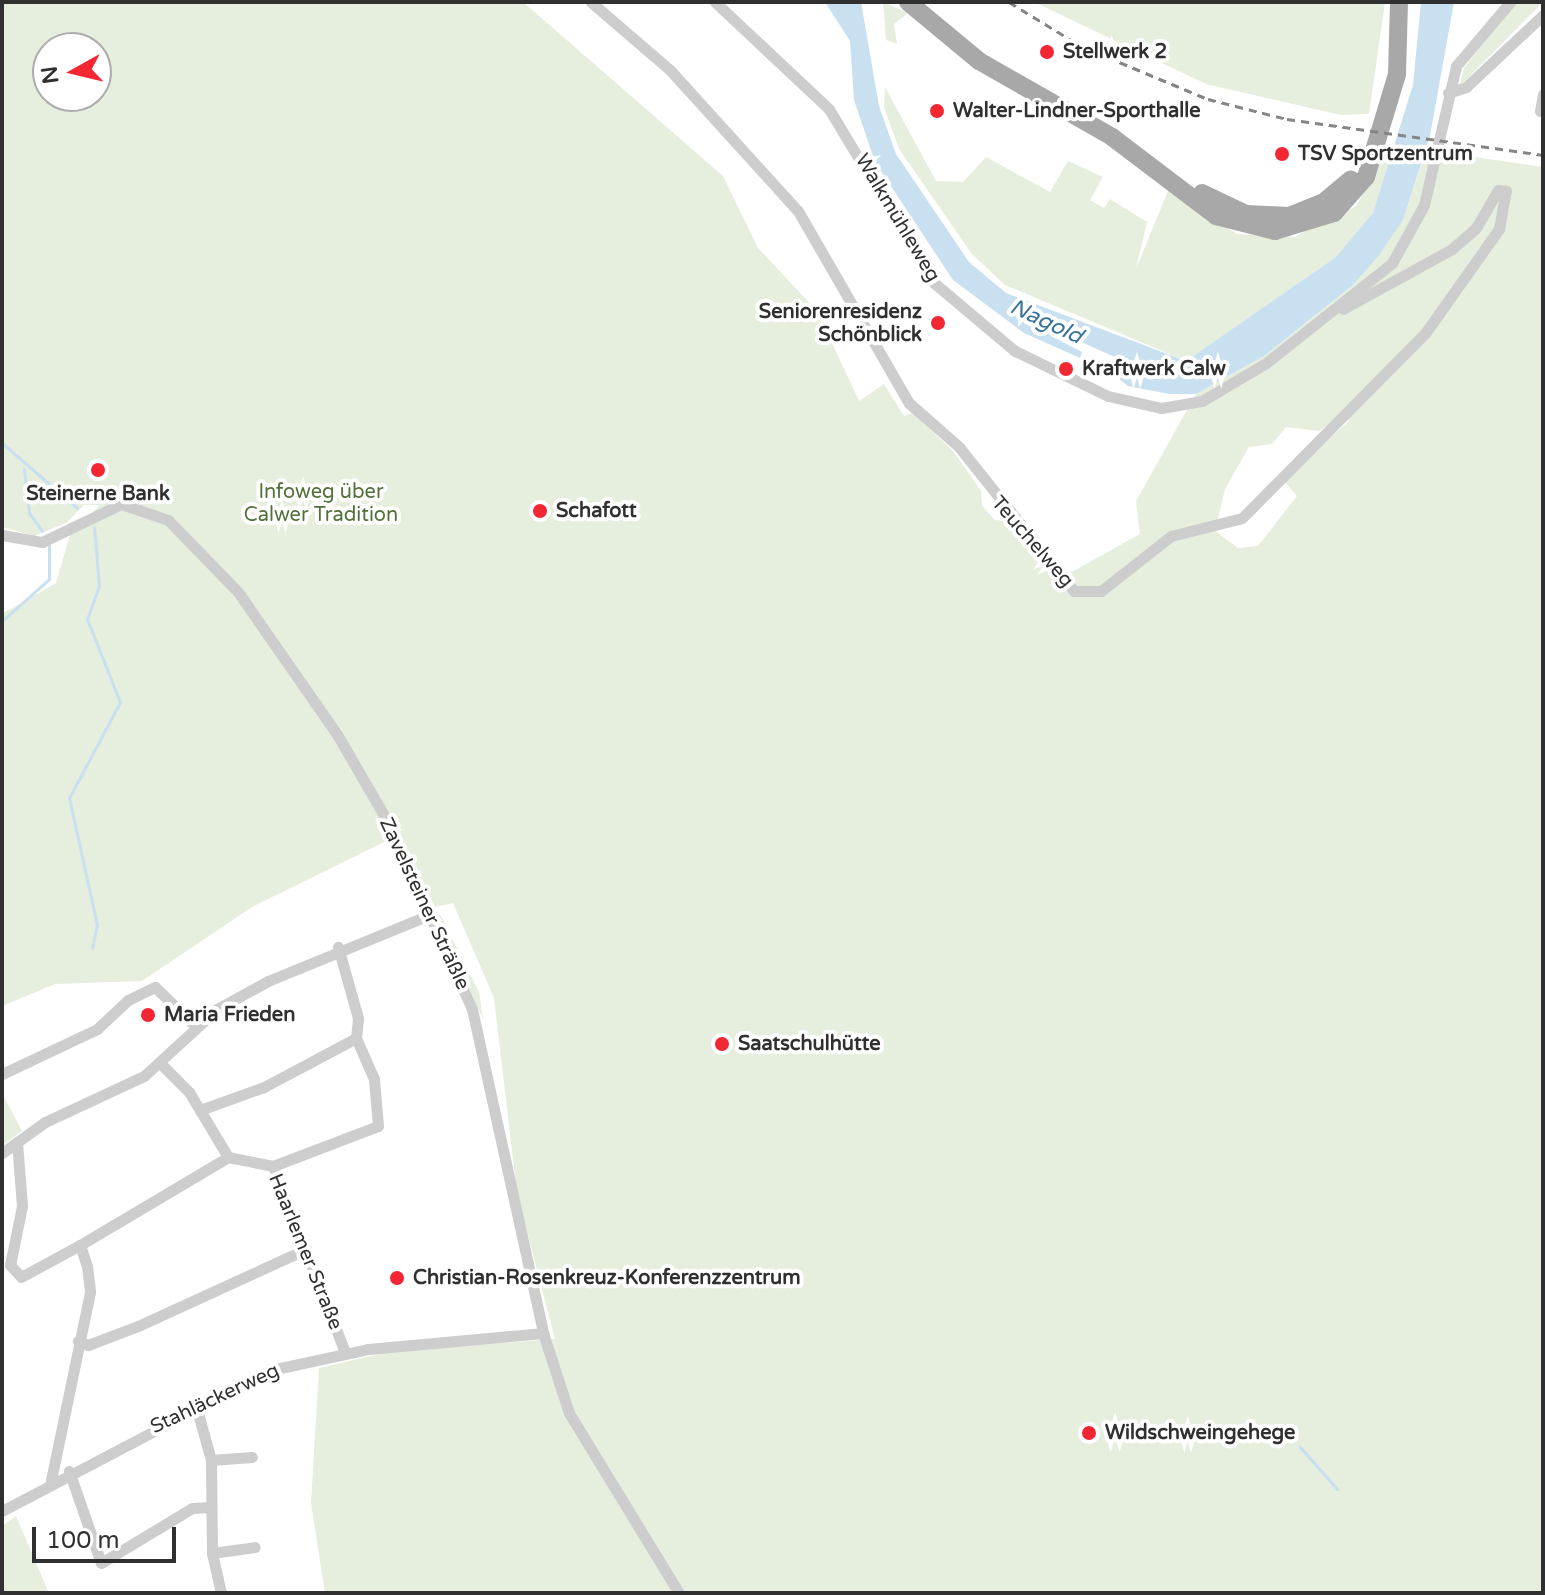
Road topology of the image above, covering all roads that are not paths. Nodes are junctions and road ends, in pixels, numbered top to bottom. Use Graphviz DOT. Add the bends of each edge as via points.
graph roads {
  1 [pos="591,2"];
  2 [pos="715,2"];
  3 [pos="908,2"];
  4 [pos="1510,2"];
  5 [pos="1398,7"];
  6 [pos="1543,15"];
  7 [pos="1448,93"];
  8 [pos="1543,94"];
  9 [pos="1540,111"];
  10 [pos="1343,309"];
  11 [pos="2,535"];
  12 [pos="431,914"];
  13 [pos="338,947"];
  14 [pos="196,1027"];
  15 [pos="356,1038"];
  16 [pos="161,1064"];
  17 [pos="2,1074"];
  18 [pos="200,1110"];
  19 [pos="17,1142"];
  20 [pos="2,1153"];
  21 [pos="228,1157"];
  22 [pos="273,1166"];
  23 [pos="80,1245"];
  24 [pos="306,1249"];
  25 [pos="543,1333"];
  26 [pos="78,1341"];
  27 [pos="345,1353"];
  28 [pos="196,1406"];
  29 [pos="252,1457"];
  30 [pos="211,1460"];
  31 [pos="69,1471"];
  32 [pos="51,1481"];
  33 [pos="211,1507"];
  34 [pos="2,1511"];
  35 [pos="255,1547"];
  36 [pos="212,1553"];
  37 [pos="221,1593"];
  38 [pos="679,1593"];
  1 -- 10 [label="street, Teuchelweg" via="679,79 798,211 909,403 959,447 1074,591 1101,591 1171,536 1242,518 1426,332 1499,229 1506,191 1498,190 1476,228 1452,249"];
  2 -- 10 [label="street, Walkmühleweg" via="829,109 933,282 1002,343 1042,364 1135,406 1185,408"];
  3 -- 5 [label="main road" via="979,61 1112,137 1173,181 1268,217 1306,211 1340,192 1372,140"];
  4 -- 7 [label="street, Walkmühleweg" via="1456,66"];
  6 -- 7 [label="street" via="1466,87"];
  7 -- 10 [label="street, Walkmühleweg" via="1410,235 1392,263"];
  8 -- 9 [label="street"];
  11 -- 12 [label="street, Zavelsteiner Sträßle" via="42,542 121,504 168,520 238,592 338,736"];
  12 -- 13 [label="street"];
  12 -- 25 [label="street, Zavelsteiner Sträßle" via="479,1034"];
  13 -- 14 [label="street"];
  13 -- 15 [label="street" via="358,1018"];
  14 -- 16 [label="street"];
  14 -- 17 [label="street" via="155,987 97,1029"];
  15 -- 18 [label="street" via="264,1087"];
  15 -- 22 [label="street" via="374,1079 378,1126"];
  16 -- 18 [label="street"];
  16 -- 19 [label="street"];
  18 -- 21 [label="street"];
  19 -- 20 [label="street"];
  19 -- 23 [label="street" via="22,1206 10,1265 21,1277"];
  21 -- 22 [label="street, Haarlemer Straße"];
  21 -- 23 [label="street"];
  22 -- 24 [label="street, Haarlemer Straße"];
  23 -- 26 [label="street" via="90,1292"];
  24 -- 26 [label="street" via="138,1326 88,1345"];
  24 -- 27 [label="street, Haarlemer Straße"];
  25 -- 27 [label="street, Stahläckerweg"];
  25 -- 38 [label="street, Zavelsteiner Sträßle" via="569,1413"];
  26 -- 32 [label="street"];
  27 -- 28 [label="street, Stahläckerweg" via="271,1370"];
  28 -- 30 [label="street"];
  28 -- 31 [label="street, Stahläckerweg"];
  29 -- 30 [label="street"];
  30 -- 33 [label="street"];
  31 -- 32 [label="street, Stahläckerweg"];
  31 -- 33 [label="street" via="101,1563 192,1508"];
  32 -- 34 [label="street, Stahläckerweg"];
  33 -- 36 [label="street"];
  35 -- 36 [label="street"];
  36 -- 37 [label="street"];
}
